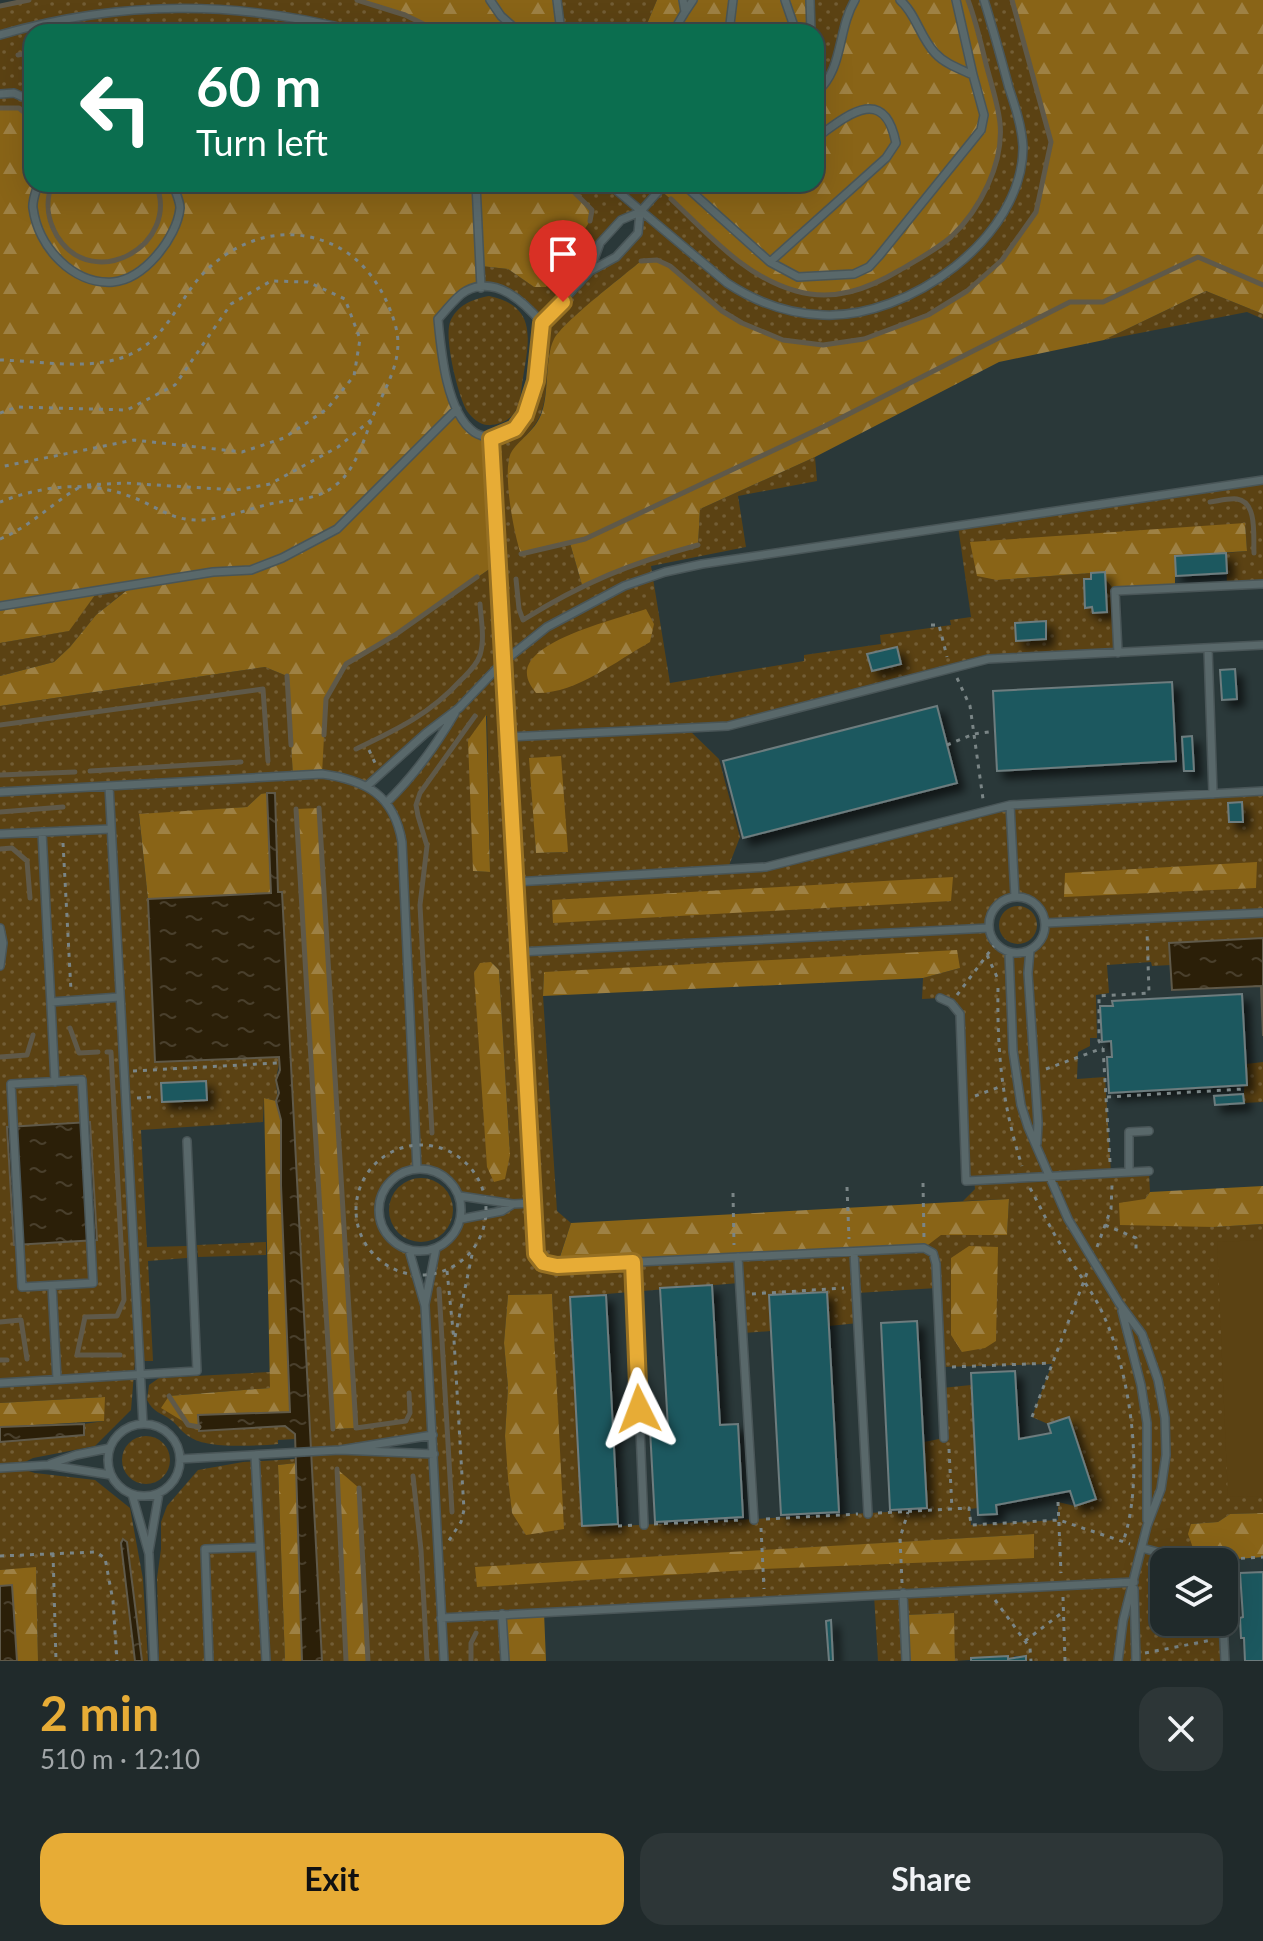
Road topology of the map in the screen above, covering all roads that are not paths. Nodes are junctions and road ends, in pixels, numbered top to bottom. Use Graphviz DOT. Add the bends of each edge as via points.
graph roads {
  1 [pos="490,0"];
  2 [pos="557,0"];
  3 [pos="683,0"];
  4 [pos="693,0"];
  5 [pos="733,0"];
  6 [pos="785,0"];
  7 [pos="810,0"];
  8 [pos="855,0"];
  9 [pos="900,0"];
  10 [pos="956,0"];
  11 [pos="984,0"];
  12 [pos="685,12"];
  13 [pos="44,24"];
  14 [pos="324,24"];
  15 [pos="510,24"];
  16 [pos="560,24"];
  17 [pos="678,24"];
  18 [pos="730,24"];
  19 [pos="793,24"];
  20 [pos="811,24"];
  21 [pos="24,29"];
  22 [pos="0,35"];
  23 [pos="973,75"];
  24 [pos="824,83"];
  25 [pos="0,94"];
  26 [pos="24,97"];
  27 [pos="824,132"];
  28 [pos="36,192"];
  29 [pos="175,192"];
  30 [pos="476,192"];
  31 [pos="618,192"];
  32 [pos="658,192"];
  33 [pos="693,192"];
  34 [pos="640,212"];
  35 [pos="770,262"];
  36 [pos="590,271"];
  37 [pos="481,288"];
  38 [pos="542,323"];
  39 [pos="457,409"];
  40 [pos="491,439"];
  41 [pos="1263,480"];
  42 [pos="1263,584"];
  43 [pos="0,606"];
  44 [pos="1263,645"];
  45 [pos="1208,648"];
  46 [pos="1118,653"];
  47 [pos="503,662"];
  48 [pos="459,708"];
  49 [pos="507,737"];
  50 [pos="109,786"];
  51 [pos="367,786"];
  52 [pos="1263,791"];
  53 [pos="0,792"];
  54 [pos="1213,794"];
  55 [pos="386,803"];
  56 [pos="1010,805"];
  57 [pos="111,829"];
  58 [pos="42,832"];
  59 [pos="0,834"];
  60 [pos="515,882"];
  61 [pos="1015,897"];
  62 [pos="1263,913"];
  63 [pos="1045,923"];
  64 [pos="0,928"];
  65 [pos="989,928"];
  66 [pos="1030,950"];
  67 [pos="519,952"];
  68 [pos="1009,953"];
  69 [pos="0,966"];
  70 [pos="120,997"];
  71 [pos="940,998"];
  72 [pos="51,1002"];
  73 [pos="55,1082"];
  74 [pos="1149,1131"];
  75 [pos="187,1141"];
  76 [pos="1037,1145"];
  77 [pos="417,1169"];
  78 [pos="1149,1171"];
  79 [pos="1129,1172"];
  80 [pos="1049,1176"];
  81 [pos="460,1196"];
  82 [pos="533,1203"];
  83 [pos="513,1204"];
  84 [pos="461,1219"];
  85 [pos="436,1248"];
  86 [pos="409,1250"];
  87 [pos="852,1252"];
  88 [pos="736,1258"];
  89 [pos="633,1262"];
  90 [pos="52,1286"];
  91 [pos="1119,1303"];
  92 [pos="425,1306"];
  93 [pos="140,1374"];
  94 [pos="57,1379"];
  95 [pos="0,1383"];
  96 [pos="143,1424"];
  97 [pos="433,1435"];
  98 [pos="944,1438"];
  99 [pos="110,1448"];
  100 [pos="340,1450"];
  101 [pos="434,1454"];
  102 [pos="255,1455"];
  103 [pos="180,1459"];
  104 [pos="48,1465"];
  105 [pos="0,1468"];
  106 [pos="111,1475"];
  107 [pos="159,1493"];
  108 [pos="132,1494"];
  109 [pos="868,1514"];
  110 [pos="754,1520"];
  111 [pos="644,1525"];
  112 [pos="1147,1526"];
  113 [pos="260,1547"];
  114 [pos="1142,1548"];
  115 [pos="1150,1550"];
  116 [pos="149,1554"];
  117 [pos="1134,1582"];
  118 [pos="903,1593"];
  119 [pos="502,1614"];
  120 [pos="441,1618"];
  121 [pos="1224,1636"];
  122 [pos="1136,1658"];
  123 [pos="154,1661"];
  124 [pos="209,1661"];
  125 [pos="266,1661"];
  126 [pos="444,1661"];
  127 [pos="505,1661"];
  128 [pos="906,1661"];
  129 [pos="1118,1661"];
  130 [pos="1225,1661"];
  1 -- 15 [label="lane"];
  2 -- 16 [label="lane"];
  3 -- 12 [label="lane"];
  4 -- 12 [label="lane"];
  5 -- 18 [label="lane"];
  6 -- 19 [label="lane"];
  7 -- 20 [label="lane"];
  8 -- 24 [label="lane" via="834,70"];
  9 -- 23 [label="lane" via="934,53"];
  10 -- 23 [label="lane"];
  11 -- 34 [label="lane" via="1023,147 1000,220 965,260 941,277 881,306 853,313 794,312 727,283"];
  12 -- 17 [label="lane"];
  13 -- 14 [label="lane" via="93,12 205,6 272,12"];
  21 -- 22 [label="lane"];
  23 -- 35 [label="lane" via="984,115 981,130 869,267 854,274 798,277"];
  25 -- 26 [label="lane"];
  27 -- 35 [label="lane" via="854,111 867,109 882,113 893,126 896,143 886,158"];
  28 -- 29 [label="lane" via="33,207 57,258 72,273 114,282 141,272 166,246 180,207"];
  30 -- 37 [label="lane"];
  31 -- 34 [label="lane"];
  32 -- 34 [label="lane"];
  33 -- 35 [label="lane"];
  34 -- 36 [label="lane" via="621,220 600,243"];
  34 -- 36 [label="lane" via="638,233 616,257"];
  36 -- 38 [label="lane"];
  37 -- 38 [label="lane" via="492,285 523,301"];
  37 -- 39 [label="lane" via="465,291 438,319 441,360"];
  38 -- 40 [label="lane" via="536,381 525,415 515,429"];
  39 -- 40 [label="lane" via="472,431"];
  39 -- 43 [label="lane" via="337,529 282,558 251,570"];
  40 -- 47 [label="lane"];
  41 -- 47 [label="lane" via="665,572 581,607"];
  42 -- 46 [label="lane" via="1115,591"];
  44 -- 45 [label="lane"];
  45 -- 46 [label="lane"];
  45 -- 54 [label="lane"];
  46 -- 49 [label="lane" via="988,659 728,726"];
  47 -- 48 [label="lane"];
  47 -- 49 [label="lane"];
  48 -- 51 [label="lane"];
  48 -- 55 [label="lane" via="432,751"];
  49 -- 60 [label="lane"];
  50 -- 51 [label="lane" via="322,774"];
  50 -- 53 [label="lane"];
  50 -- 57 [label="lane"];
  51 -- 55 [label="lane"];
  52 -- 54 [label="lane"];
  54 -- 56 [label="lane"];
  55 -- 77 [label="lane" via="399,821 402,842"];
  56 -- 60 [label="lane" via="766,867"];
  56 -- 61 [label="lane"];
  57 -- 58 [label="lane"];
  57 -- 70 [label="lane"];
  58 -- 59 [label="lane"];
  58 -- 72 [label="lane"];
  60 -- 67 [label="lane"];
  61 -- 63 [label="lane" via="1036,904"];
  61 -- 65 [label="lane" via="996,907"];
  62 -- 63 [label="lane"];
  63 -- 66 [label="lane" via="1039,944"];
  64 -- 69 [label="lane"];
  65 -- 67 [label="lane"];
  65 -- 68 [label="lane"];
  66 -- 68 [label="lane"];
  66 -- 76 [label="lane"];
  67 -- 82 [label="lane"];
  68 -- 76 [label="lane" via="1014,1062 1021,1105"];
  70 -- 72 [label="lane"];
  70 -- 93 [label="lane"];
  71 -- 80 [label="lane" via="960,1014 966,1181"];
  72 -- 73 [label="lane"];
  73 -- 90 [label="lane" via="82,1080 93,1283"];
  73 -- 90 [label="lane" via="11,1084 22,1287"];
  74 -- 79 [label="lane" via="1129,1132"];
  75 -- 93 [label="lane" via="197,1371"];
  76 -- 80 [label="lane"];
  77 -- 81 [label="lane" via="441,1174"];
  77 -- 86 [label="lane" via="398,1174 387,1184 378,1212 390,1239"];
  78 -- 79 [label="lane"];
  79 -- 80 [label="lane"];
  80 -- 91 [label="lane" via="1068,1219"];
  81 -- 83 [label="lane"];
  81 -- 84 [label="lane"];
  82 -- 83 [label="lane"];
  82 -- 89 [label="lane" via="536,1254 543,1263"];
  83 -- 84 [label="lane"];
  84 -- 85 [label="lane" via="455,1233"];
  85 -- 86 [label="lane"];
  85 -- 92 [label="lane"];
  86 -- 92 [label="lane"];
  87 -- 88 [label="lane"];
  87 -- 98 [label="lane" via="924,1248 933,1253"];
  87 -- 109 [label="lane"];
  88 -- 89 [label="lane"];
  88 -- 110 [label="lane"];
  89 -- 111 [label="lane"];
  90 -- 94 [label="lane"];
  91 -- 112 [label="lane" via="1147,1423"];
  91 -- 112 [label="lane" via="1153,1360 1165,1418 1161,1489"];
  92 -- 97 [label="lane"];
  93 -- 94 [label="lane"];
  93 -- 96 [label="lane"];
  94 -- 95 [label="lane"];
  96 -- 99 [label="lane" via="129,1427"];
  96 -- 103 [label="lane" via="169,1434"];
  97 -- 100 [label="lane"];
  97 -- 101 [label="lane"];
  99 -- 104 [label="lane"];
  99 -- 106 [label="lane"];
  100 -- 101 [label="lane"];
  100 -- 102 [label="lane"];
  101 -- 120 [label="lane"];
  102 -- 103 [label="lane"];
  102 -- 113 [label="lane"];
  103 -- 107 [label="lane" via="171,1485"];
  104 -- 105 [label="lane"];
  104 -- 106 [label="lane"];
  106 -- 108 [label="lane"];
  107 -- 108 [label="lane"];
  107 -- 116 [label="lane"];
  108 -- 116 [label="lane"];
  112 -- 114 [label="lane"];
  113 -- 124 [label="lane" via="205,1549"];
  113 -- 125 [label="lane"];
  114 -- 115 [label="lane"];
  114 -- 117 [label="lane"];
  116 -- 123 [label="lane"];
  117 -- 118 [label="lane"];
  117 -- 122 [label="lane"];
  117 -- 129 [label="lane"];
  118 -- 119 [label="lane"];
  118 -- 128 [label="lane"];
  119 -- 120 [label="lane"];
  119 -- 127 [label="lane"];
  120 -- 126 [label="lane"];
  121 -- 130 [label="lane"];
}
